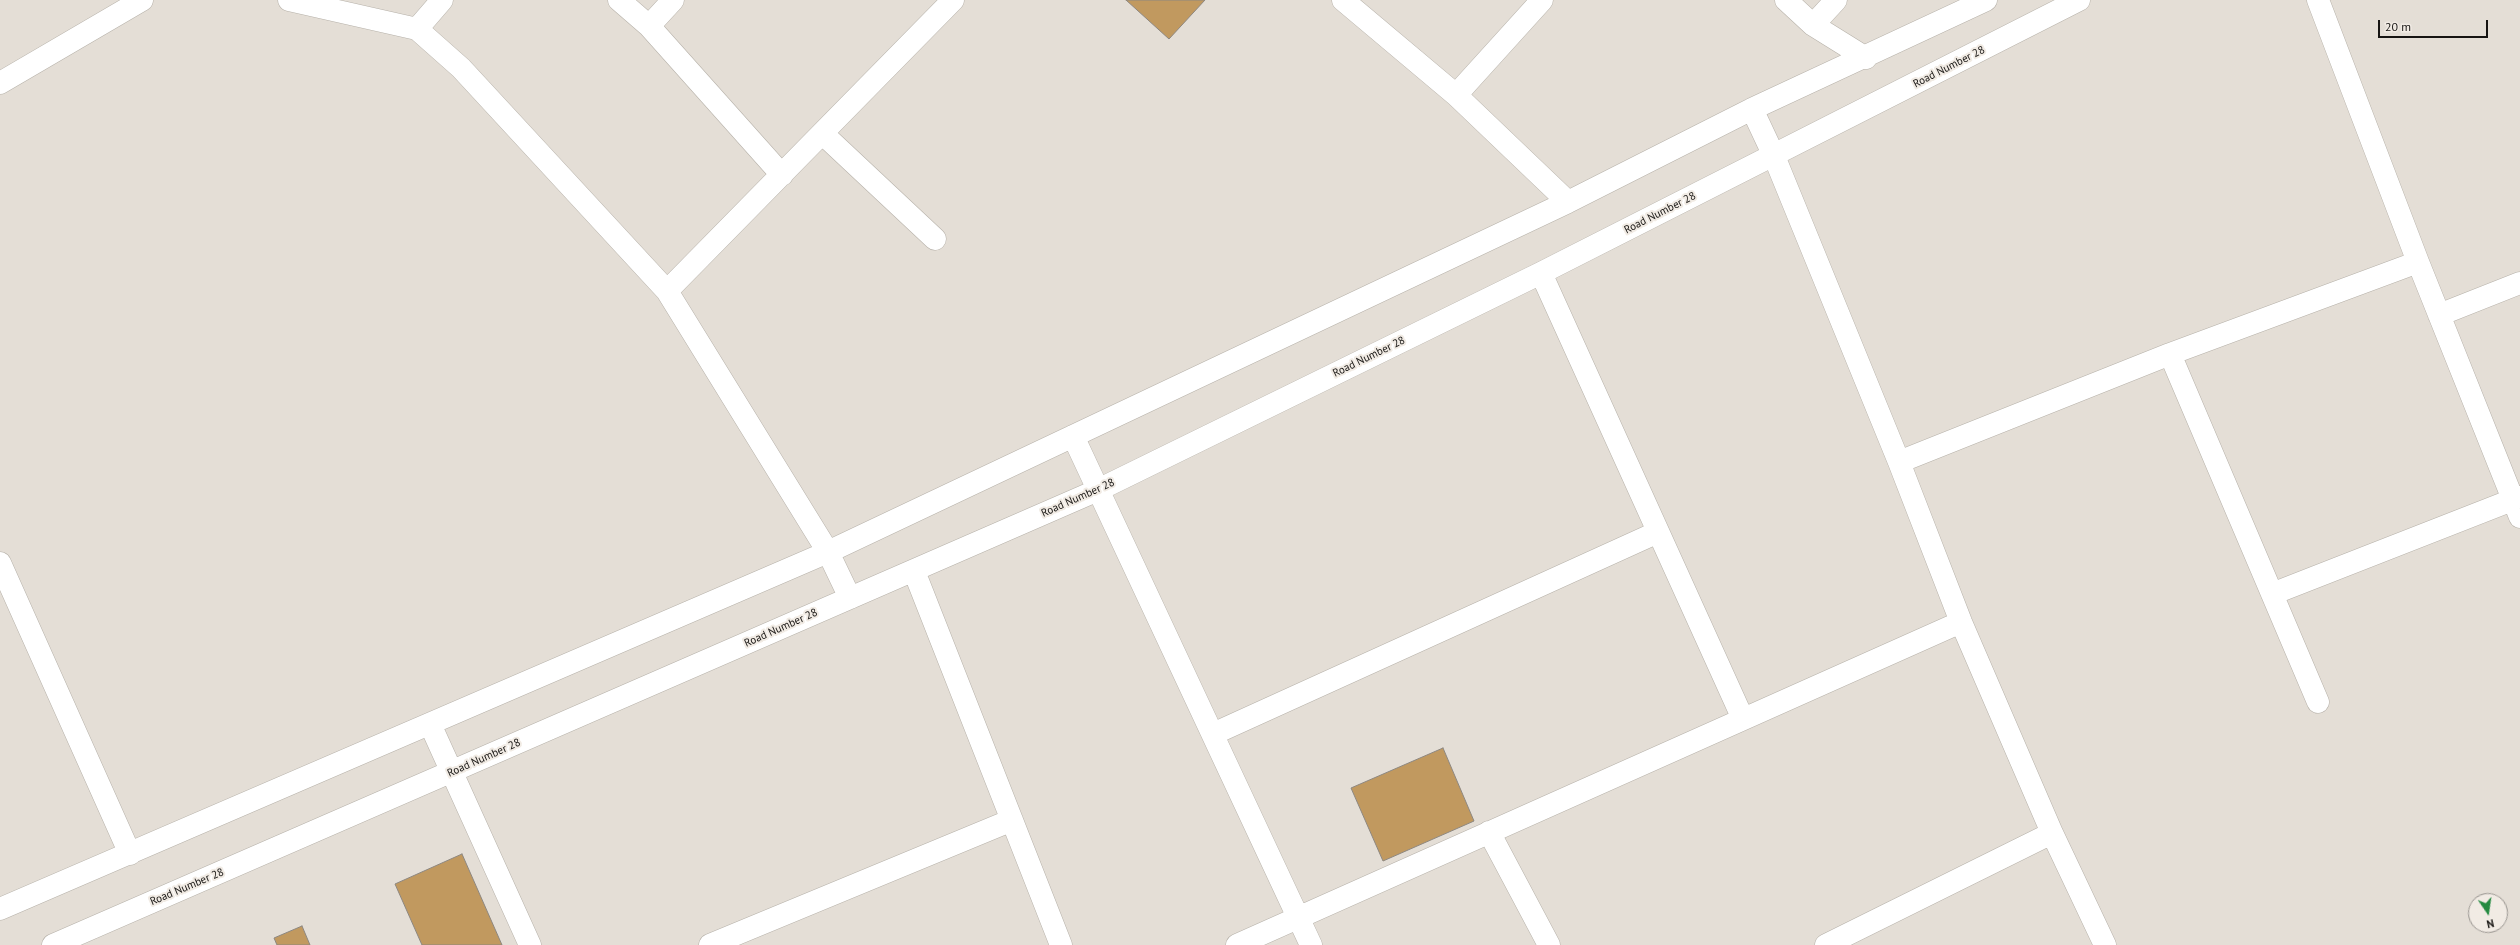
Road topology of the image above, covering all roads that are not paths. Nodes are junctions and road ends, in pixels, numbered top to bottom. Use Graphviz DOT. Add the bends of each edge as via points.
graph roads {
  1 [pos="142,0"];
  2 [pos="289,0"];
  3 [pos="442,0"];
  4 [pos="619,0"];
  5 [pos="673,0"];
  6 [pos="953,0"];
  7 [pos="1343,0"];
  8 [pos="1542,0"];
  9 [pos="1786,0"];
  10 [pos="1836,0"];
  11 [pos="1986,0"];
  12 [pos="2079,0"];
  13 [pos="2318,0"];
  14 [pos="649,26"];
  15 [pos="1813,26"];
  16 [pos="417,29"];
  17 [pos="1866,58"];
  18 [pos="0,83"];
  19 [pos="1456,95"];
  20 [pos="1752,110"];
  21 [pos="823,134"];
  22 [pos="1774,156"];
  23 [pos="782,175"];
  24 [pos="1568,202"];
  25 [pos="935,239"];
  26 [pos="2418,262"];
  27 [pos="1541,273"];
  28 [pos="2520,283"];
  29 [pos="667,291"];
  30 [pos="2439,315"];
  31 [pos="2170,354"];
  32 [pos="1073,436"];
  33 [pos="1899,462"];
  34 [pos="1098,490"];
  35 [pos="2518,504"];
  36 [pos="1658,532"];
  37 [pos="828,552"];
  38 [pos="0,563"];
  39 [pos="914,571"];
  40 [pos="2272,594"];
  41 [pos="850,598"];
  42 [pos="1961,622"];
  43 [pos="2318,702"];
  44 [pos="1743,719"];
  45 [pos="430,724"];
  46 [pos="1213,734"];
  47 [pos="452,772"];
  48 [pos="1012,820"];
  49 [pos="1489,832"];
  50 [pos="2052,833"];
  51 [pos="130,854"];
  52 [pos="0,909"];
  53 [pos="1299,916"];
  54 [pos="53,945"];
  55 [pos="530,945"];
  56 [pos="710,945"];
  57 [pos="1061,945"];
  58 [pos="1237,945"];
  59 [pos="1311,945"];
  60 [pos="1549,945"];
  61 [pos="1826,945"];
  62 [pos="2105,945"];
  1 -- 18 [label="street"];
  2 -- 16 [label="street"];
  3 -- 16 [label="street"];
  4 -- 14 [label="street"];
  5 -- 14 [label="street"];
  6 -- 21 [label="street"];
  7 -- 19 [label="street"];
  8 -- 19 [label="street"];
  9 -- 15 [label="street"];
  10 -- 15 [label="street"];
  11 -- 17 [label="street"];
  12 -- 22 [label="street, Road Number 28"];
  13 -- 26 [label="street"];
  14 -- 23 [label="street"];
  15 -- 17 [label="street"];
  16 -- 29 [label="street" via="461,68"];
  17 -- 20 [label="street"];
  19 -- 24 [label="street"];
  20 -- 22 [label="street"];
  20 -- 24 [label="street"];
  21 -- 23 [label="street"];
  21 -- 25 [label="street"];
  22 -- 27 [label="street, Road Number 28"];
  22 -- 33 [label="street"];
  23 -- 29 [label="street"];
  24 -- 32 [label="street"];
  26 -- 30 [label="street"];
  26 -- 31 [label="street"];
  27 -- 34 [label="street, Road Number 28"];
  27 -- 36 [label="street"];
  28 -- 30 [label="street"];
  29 -- 37 [label="street"];
  30 -- 35 [label="street"];
  31 -- 33 [label="street"];
  31 -- 40 [label="street"];
  32 -- 34 [label="street"];
  32 -- 37 [label="street"];
  33 -- 42 [label="street"];
  34 -- 39 [label="street, Road Number 28"];
  34 -- 46 [label="street"];
  35 -- 40 [label="street"];
  36 -- 44 [label="street"];
  36 -- 46 [label="street"];
  37 -- 41 [label="street"];
  37 -- 45 [label="street"];
  38 -- 51 [label="street"];
  39 -- 41 [label="street, Road Number 28"];
  39 -- 48 [label="street"];
  40 -- 43 [label="street"];
  41 -- 47 [label="street, Road Number 28"];
  42 -- 44 [label="street"];
  42 -- 50 [label="street"];
  44 -- 49 [label="street"];
  45 -- 47 [label="street"];
  45 -- 51 [label="street"];
  46 -- 53 [label="street"];
  47 -- 54 [label="street, Road Number 28"];
  47 -- 55 [label="street"];
  48 -- 56 [label="street"];
  48 -- 57 [label="street"];
  49 -- 53 [label="street"];
  49 -- 60 [label="street"];
  50 -- 61 [label="street"];
  50 -- 62 [label="street"];
  51 -- 52 [label="street"];
  53 -- 58 [label="street"];
  53 -- 59 [label="street"];
}
